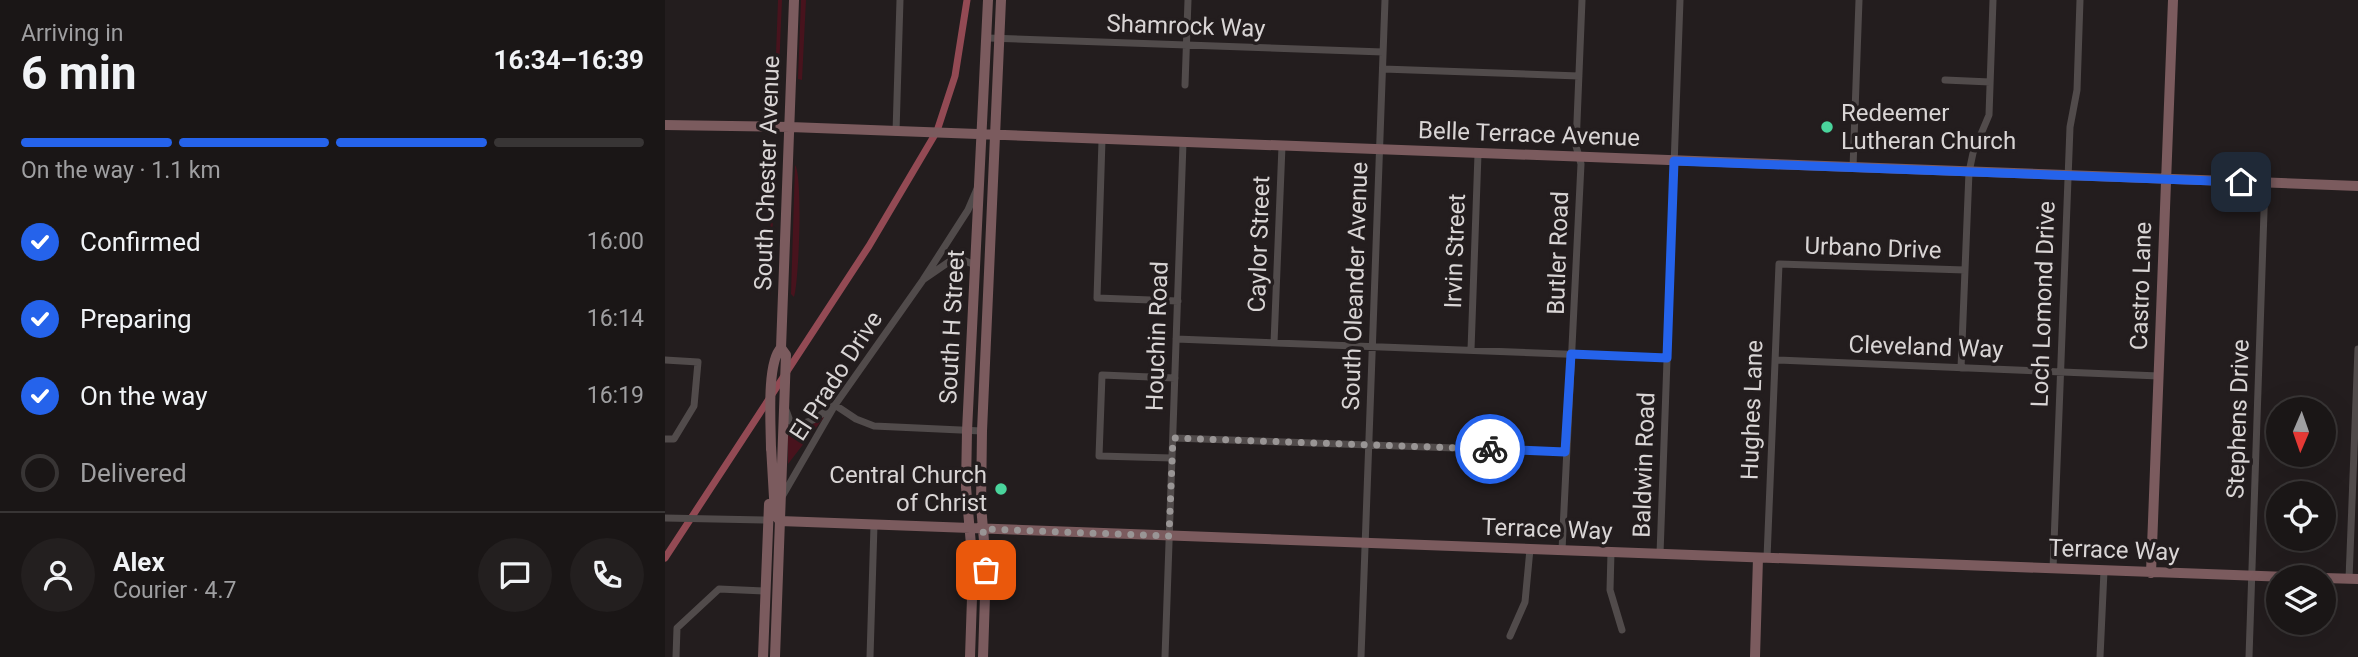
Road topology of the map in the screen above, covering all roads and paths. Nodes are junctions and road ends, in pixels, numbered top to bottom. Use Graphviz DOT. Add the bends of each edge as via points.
graph roads {
  1 [pos="794,0"];
  2 [pos="900,0"];
  3 [pos="988,0"];
  4 [pos="1002,0"];
  5 [pos="1188,0"];
  6 [pos="1385,0"];
  7 [pos="1582,0"];
  8 [pos="1680,0"];
  9 [pos="1859,0"];
  10 [pos="1993,0"];
  11 [pos="2080,0"];
  12 [pos="2173,0"];
  13 [pos="988,38"];
  14 [pos="1000,38"];
  15 [pos="1187,45"];
  16 [pos="1383,52"];
  17 [pos="1383,69"];
  18 [pos="1579,76"];
  19 [pos="1945,80"];
  20 [pos="1990,82"];
  21 [pos="1185,85"];
  22 [pos="665,125"];
  23 [pos="790,127"];
  24 [pos="896,132"];
  25 [pos="984,135"];
  26 [pos="997,136"];
  27 [pos="1103,140"];
  28 [pos="1183,143"];
  29 [pos="1282,146"];
  30 [pos="1380,150"];
  31 [pos="1478,154"];
  32 [pos="1578,156"];
  33 [pos="1674,161"];
  34 [pos="1853,167"];
  35 [pos="1969,172"];
  36 [pos="2068,175"];
  37 [pos="981,178"];
  38 [pos="2166,179"];
  39 [pos="2265,183"];
  40 [pos="2358,186"];
  41 [pos="1779,264"];
  42 [pos="975,265"];
  43 [pos="1965,270"];
  44 [pos="923,280"];
  45 [pos="1178,301"];
  46 [pos="1176,339"];
  47 [pos="1274,343"];
  48 [pos="1373,347"];
  49 [pos="781,348"];
  50 [pos="2358,349"];
  51 [pos="1471,350"];
  52 [pos="1571,354"];
  53 [pos="1667,358"];
  54 [pos="665,360"];
  55 [pos="1776,360"];
  56 [pos="1961,368"];
  57 [pos="2060,372"];
  58 [pos="2159,376"];
  59 [pos="1175,378"];
  60 [pos="785,400"];
  61 [pos="835,405"];
  62 [pos="2357,421"];
  63 [pos="967,431"];
  64 [pos="982,431"];
  65 [pos="1173,438"];
  66 [pos="665,439"];
  67 [pos="1369,445"];
  68 [pos="771,446"];
  69 [pos="1565,452"];
  70 [pos="1172,458"];
  71 [pos="783,495"];
  72 [pos="2355,502"];
  73 [pos="665,518"];
  74 [pos="768,520"];
  75 [pos="781,521"];
  76 [pos="874,525"];
  77 [pos="970,528"];
  78 [pos="983,529"];
  79 [pos="1169,536"];
  80 [pos="1365,543"];
  81 [pos="1530,549"];
  82 [pos="1562,550"];
  83 [pos="1611,552"];
  84 [pos="1660,554"];
  85 [pos="1763,558"];
  86 [pos="2053,569"];
  87 [pos="2103,571"];
  88 [pos="2151,573"];
  89 [pos="2252,575"];
  90 [pos="2266,576"];
  91 [pos="2336,578"];
  92 [pos="2354,579"];
  93 [pos="778,589"];
  94 [pos="765,591"];
  95 [pos="1622,630"];
  96 [pos="1510,636"];
  97 [pos="775,655"];
  98 [pos="676,657"];
  99 [pos="763,657"];
  100 [pos="870,657"];
  101 [pos="969,657"];
  102 [pos="983,657"];
  103 [pos="1164,657"];
  104 [pos="1361,657"];
  105 [pos="1755,657"];
  106 [pos="2100,657"];
  107 [pos="2249,657"];
  1 -- 23 [label="street, South Chester Avenue"];
  2 -- 24 [label="street"];
  3 -- 13 [label="street, South H Street"];
  4 -- 14 [label="street, South H Street"];
  5 -- 15 [label="street"];
  6 -- 16 [label="street, South Oleander Avenue"];
  7 -- 18 [label="street, Butler Road"];
  8 -- 33 [label="street, Baldwin Road"];
  9 -- 34 [label="street"];
  10 -- 20 [label="street"];
  11 -- 36 [label="street, Loch Lomond Drive"];
  12 -- 38 [label="street, Castro Lane"];
  13 -- 14 [label="street, Shamrock Way"];
  13 -- 25 [label="street, South H Street"];
  14 -- 15 [label="street, Shamrock Way"];
  14 -- 26 [label="street, South H Street"];
  15 -- 16 [label="street, Shamrock Way"];
  15 -- 21 [label="street"];
  16 -- 17 [label="street, South Oleander Avenue"];
  17 -- 18 [label="street"];
  17 -- 30 [label="street, South Oleander Avenue"];
  18 -- 32 [label="street, Butler Road"];
  19 -- 20 [label="street"];
  20 -- 35 [label="street" via="1987,125"];
  22 -- 23 [label="street, Belle Terrace Avenue"];
  23 -- 24 [label="street, Belle Terrace Avenue"];
  23 -- 49 [label="street, South Chester Avenue"];
  24 -- 25 [label="street, Belle Terrace Avenue"];
  25 -- 26 [label="street, Belle Terrace Avenue"];
  25 -- 37 [label="street, South H Street"];
  26 -- 27 [label="street, Belle Terrace Avenue"];
  26 -- 64 [label="street, South H Street"];
  27 -- 28 [label="street, Belle Terrace Avenue"];
  27 -- 45 [label="street" via="1097,298"];
  28 -- 29 [label="street, Belle Terrace Avenue"];
  28 -- 45 [label="street, Houchin Road"];
  29 -- 30 [label="street, Belle Terrace Avenue"];
  29 -- 47 [label="street, Caylor Street"];
  30 -- 31 [label="street, Belle Terrace Avenue"];
  30 -- 48 [label="street, South Oleander Avenue"];
  31 -- 32 [label="street, Belle Terrace Avenue"];
  31 -- 51 [label="street, Irvin Street"];
  32 -- 33 [label="street, Belle Terrace Avenue"];
  32 -- 52 [label="street, Butler Road"];
  33 -- 34 [label="street, Belle Terrace Avenue"];
  33 -- 53 [label="street, Baldwin Road"];
  34 -- 35 [label="street, Belle Terrace Avenue"];
  35 -- 36 [label="street, Belle Terrace Avenue"];
  35 -- 43 [label="street"];
  36 -- 38 [label="street, Belle Terrace Avenue"];
  36 -- 57 [label="street, Loch Lomond Drive"];
  37 -- 42 [label="street, South H Street"];
  37 -- 44 [label="street, El Prado Drive" via="968,210"];
  38 -- 39 [label="street, Belle Terrace Avenue"];
  38 -- 58 [label="street, Castro Lane"];
  39 -- 40 [label="street, Belle Terrace Avenue"];
  39 -- 89 [label="street, Stephens Drive"];
  41 -- 43 [label="street, Urbano Drive"];
  41 -- 55 [label="street, Hughes Lane"];
  42 -- 44 [label="street, El Prado Drive" via="956,257"];
  42 -- 63 [label="street, South H Street"];
  43 -- 56 [label="street"];
  44 -- 61 [label="street, El Prado Drive"];
  45 -- 46 [label="street, Houchin Road"];
  46 -- 47 [label="street"];
  46 -- 59 [label="street, Houchin Road"];
  47 -- 48 [label="street"];
  48 -- 51 [label="street"];
  48 -- 67 [label="street, South Oleander Avenue"];
  49 -- 60 [label="street, South Chester Avenue" via="786,355"];
  49 -- 68 [label="street, South Chester Avenue" via="775,354"];
  50 -- 62 [label="street"];
  51 -- 52 [label="street"];
  52 -- 53 [label="street"];
  52 -- 69 [label="street, Butler Road"];
  53 -- 84 [label="street, Baldwin Road"];
  54 -- 66 [label="street" via="698,362 694,406 674,439"];
  55 -- 56 [label="street, Cleveland Way"];
  55 -- 85 [label="street, Hughes Lane"];
  56 -- 57 [label="street, Cleveland Way"];
  57 -- 58 [label="street, Cleveland Way"];
  57 -- 86 [label="street, Loch Lomond Drive"];
  58 -- 88 [label="street, Castro Lane"];
  59 -- 65 [label="street, Houchin Road"];
  59 -- 70 [label="street" via="1103,375 1099,456"];
  60 -- 61 [label="street" via="786,413 797,425"];
  60 -- 71 [label="street, South Chester Avenue"];
  61 -- 63 [label="street" via="874,426"];
  61 -- 71 [label="street, El Prado Drive"];
  62 -- 72 [label="street"];
  63 -- 64 [label="street"];
  63 -- 77 [label="street, South H Street"];
  64 -- 78 [label="street, South H Street"];
  65 -- 67 [label="street"];
  65 -- 70 [label="street, Houchin Road"];
  67 -- 69 [label="street"];
  67 -- 80 [label="street, South Oleander Avenue"];
  68 -- 74 [label="street, South Chester Avenue"];
  68 -- 75 [label="street" via="775,515"];
  69 -- 82 [label="street, Butler Road"];
  70 -- 79 [label="street, Houchin Road"];
  71 -- 75 [label="street, South Chester Avenue"];
  72 -- 92 [label="street"];
  73 -- 74 [label="street"];
  74 -- 93 [label="street" via="774,534 773,581"];
  74 -- 94 [label="street, South Chester Avenue"];
  75 -- 76 [label="street, Terrace Way"];
  75 -- 93 [label="street, South Chester Avenue"];
  76 -- 77 [label="street, Terrace Way"];
  76 -- 100 [label="street"];
  77 -- 78 [label="street, Terrace Way"];
  77 -- 101 [label="street, South H Street"];
  78 -- 79 [label="street, Terrace Way"];
  78 -- 102 [label="street, South H Street"];
  79 -- 80 [label="street, Terrace Way"];
  79 -- 103 [label="street, Houchin Road"];
  80 -- 81 [label="street, Terrace Way"];
  80 -- 104 [label="street, South Oleander Avenue"];
  81 -- 82 [label="street, Terrace Way"];
  81 -- 96 [label="street" via="1525,601"];
  82 -- 83 [label="street, Terrace Way"];
  83 -- 84 [label="street, Terrace Way"];
  83 -- 95 [label="street" via="1610,590"];
  84 -- 85 [label="street, Terrace Way"];
  85 -- 86 [label="street, Terrace Way"];
  85 -- 105 [label="street, Hughes Lane"];
  86 -- 87 [label="street, Terrace Way"];
  87 -- 88 [label="street, Terrace Way"];
  87 -- 106 [label="street"];
  88 -- 89 [label="street, Terrace Way"];
  89 -- 90 [label="street, Terrace Way"];
  89 -- 107 [label="street, Stephens Drive"];
  91 -- 92 [label="street"];
  93 -- 97 [label="street, South Chester Avenue"];
  94 -- 97 [label="street" via="772,609"];
  94 -- 98 [label="street" via="719,589 677,628"];
  94 -- 99 [label="street, South Chester Avenue"];
}
